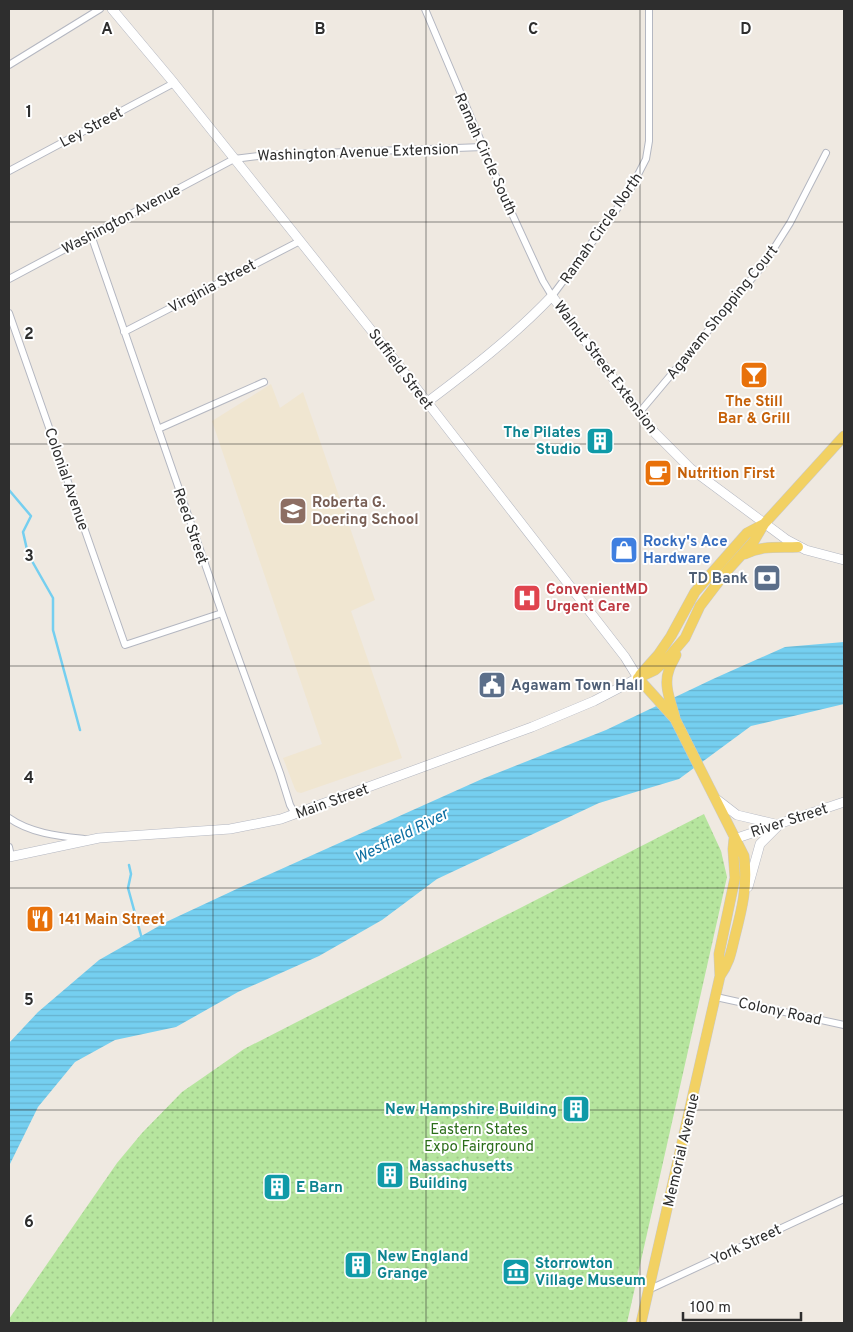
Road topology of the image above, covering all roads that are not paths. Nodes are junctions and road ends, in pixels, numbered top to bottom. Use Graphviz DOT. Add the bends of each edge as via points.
graph roads {
  1 [pos="100,9"];
  2 [pos="112,9"];
  3 [pos="425,9"];
  4 [pos="649,9"];
  5 [pos="9,65"];
  6 [pos="174,83"];
  7 [pos="483,147"];
  8 [pos="826,153"];
  9 [pos="234,159"];
  10 [pos="9,171"];
  11 [pos="91,236"];
  12 [pos="300,240"];
  13 [pos="9,279"];
  14 [pos="552,296"];
  15 [pos="9,313"];
  16 [pos="124,332"];
  17 [pos="264,382"];
  18 [pos="426,403"];
  19 [pos="639,414"];
  20 [pos="158,429"];
  21 [pos="844,436"];
  22 [pos="764,524"];
  23 [pos="798,547"];
  24 [pos="740,557"];
  25 [pos="844,560"];
  26 [pos="222,613"];
  27 [pos="685,638"];
  28 [pos="638,678"];
  29 [pos="675,718"];
  30 [pos="682,735"];
  31 [pos="715,798"];
  32 [pos="844,802"];
  33 [pos="295,814"];
  34 [pos="9,818"];
  35 [pos="779,823"];
  36 [pos="90,839"];
  37 [pos="734,839"];
  38 [pos="9,847"];
  39 [pos="10,857"];
  40 [pos="744,904"];
  41 [pos="720,976"];
  42 [pos="716,997"];
  43 [pos="844,1025"];
  44 [pos="844,1199"];
  45 [pos="648,1290"];
  46 [pos="641,1323"];
  1 -- 5 [label="street"];
  2 -- 6 [label="main road, Suffield Street"];
  3 -- 7 [label="street, Ramah Circle South"];
  4 -- 14 [label="street, Ramah Circle North" via="649,141 646,159 628,194"];
  6 -- 9 [label="main road, Suffield Street"];
  6 -- 10 [label="street, Ley Street"];
  7 -- 9 [label="street, Washington Avenue Extension"];
  7 -- 14 [label="street, Ramah Circle South"];
  8 -- 19 [label="street, Agawam Shopping Court" via="764,264"];
  9 -- 11 [label="street, Washington Avenue"];
  9 -- 12 [label="main road, Suffield Street"];
  11 -- 13 [label="street, Washington Avenue"];
  11 -- 16 [label="street, Reed Street"];
  12 -- 16 [label="street, Virginia Street"];
  12 -- 18 [label="main road, Suffield Street"];
  14 -- 18 [label="main road, Walnut Street Extension" via="507,339"];
  14 -- 19 [label="main road, Walnut Street Extension"];
  15 -- 26 [label="street, Colonial Avenue" via="125,645"];
  16 -- 20 [label="street, Reed Street"];
  17 -- 20 [label="street"];
  18 -- 28 [label="main road, Suffield Street" via="625,657"];
  19 -- 22 [label="main road, Walnut Street Extension" via="690,468"];
  20 -- 26 [label="street, Reed Street"];
  21 -- 22 [label="main road"];
  22 -- 23 [label="main road, Walnut Street Extension"];
  22 -- 24 [label="main road"];
  22 -- 28 [label="main road" via="747,533 695,592 671,636"];
  23 -- 24 [label="main road" via="758,548"];
  23 -- 25 [label="main road, Walnut Street Extension"];
  24 -- 27 [label="main road" via="700,606"];
  26 -- 33 [label="street, Reed Street"];
  27 -- 28 [label="main road" via="656,670"];
  27 -- 29 [label="main road" via="667,678"];
  28 -- 29 [label="main road, Suffield Street"];
  28 -- 33 [label="main road, Main Street" via="601,698 532,727"];
  29 -- 30 [label="main road, Suffield Street"];
  30 -- 31 [label="main road, Memorial Avenue"];
  31 -- 35 [label="main road" via="737,815"];
  31 -- 37 [label="main road, Memorial Avenue"];
  32 -- 35 [label="main road, River Street"];
  33 -- 36 [label="main road, Main Street" via="230,829"];
  34 -- 36 [label="street" via="38,831"];
  35 -- 37 [label="main road, River Street"];
  35 -- 40 [label="main road" via="760,844"];
  36 -- 39 [label="main road, Main Street"];
  37 -- 40 [label="main road, Memorial Avenue" via="744,856 746,869"];
  37 -- 41 [label="main road, Memorial Avenue" via="735,878 719,954"];
  38 -- 39 [label="street"];
  40 -- 41 [label="main road, Memorial Avenue" via="730,961"];
  41 -- 42 [label="main road, Memorial Avenue"];
  42 -- 43 [label="street, Colony Road"];
  42 -- 45 [label="main road, Memorial Avenue"];
  44 -- 45 [label="street, York Street"];
  45 -- 46 [label="main road, Memorial Avenue"];
}
